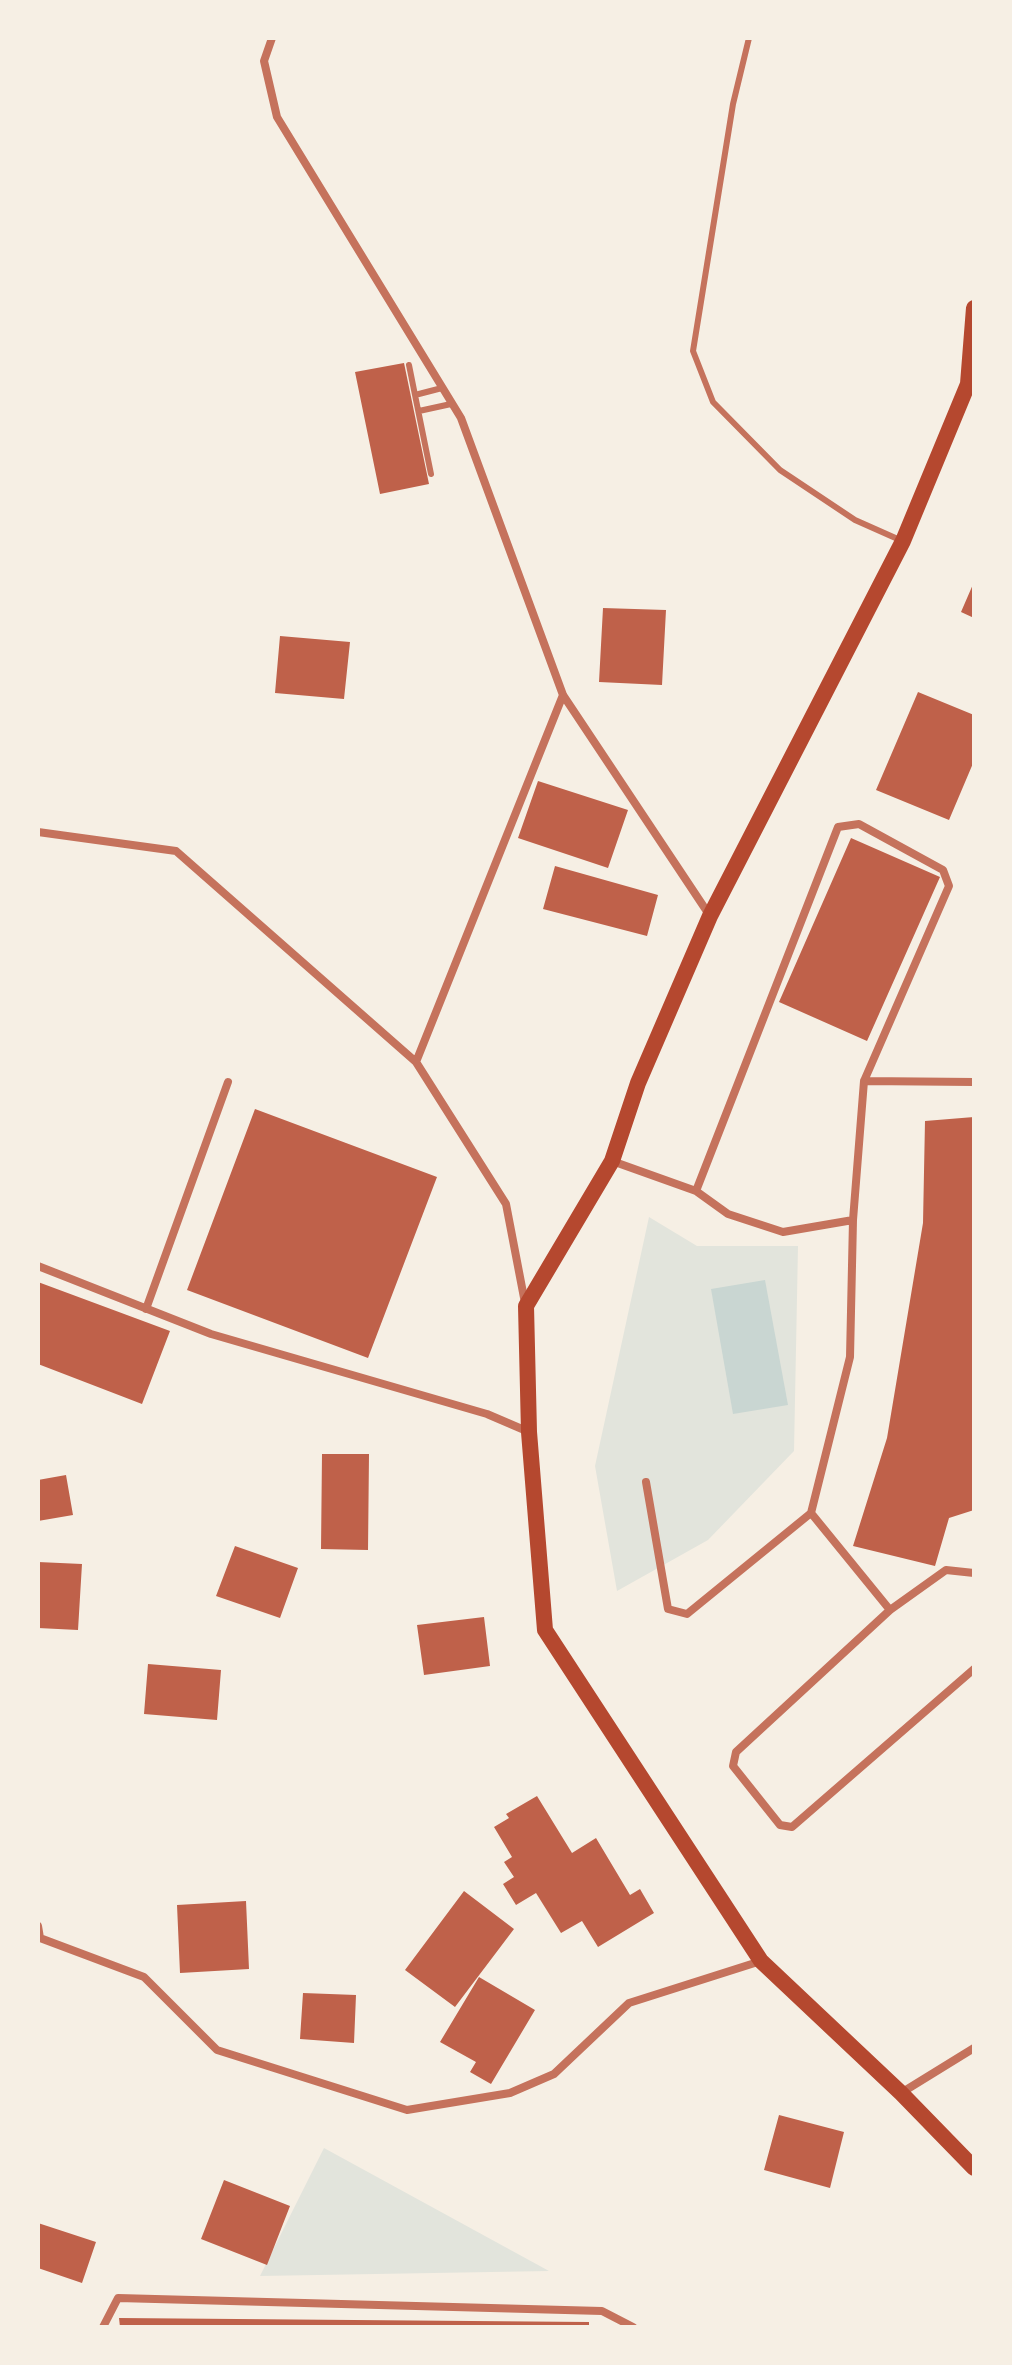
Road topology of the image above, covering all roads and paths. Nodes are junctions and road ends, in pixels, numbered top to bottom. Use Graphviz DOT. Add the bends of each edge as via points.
graph roads {
  1 [pos="272,38"];
  2 [pos="749,38"];
  3 [pos="974,308"];
  4 [pos="409,365"];
  5 [pos="442,388"];
  6 [pos="415,395"];
  7 [pos="451,404"];
  8 [pos="419,411"];
  9 [pos="431,474"];
  10 [pos="903,541"];
  11 [pos="563,695"];
  12 [pos="38,832"];
  13 [pos="710,916"];
  14 [pos="416,1062"];
  15 [pos="864,1081"];
  16 [pos="228,1082"];
  17 [pos="974,1082"];
  18 [pos="612,1161"];
  19 [pos="696,1191"];
  20 [pos="853,1220"];
  21 [pos="38,1266"];
  22 [pos="526,1306"];
  23 [pos="146,1309"];
  24 [pos="529,1432"];
  25 [pos="646,1482"];
  26 [pos="811,1513"];
  27 [pos="974,1573"];
  28 [pos="890,1610"];
  29 [pos="974,1669"];
  30 [pos="38,1926"];
  31 [pos="39,1938"];
  32 [pos="761,1961"];
  33 [pos="974,2048"];
  34 [pos="901,2093"];
  35 [pos="974,2168"];
  36 [pos="103,2327"];
  37 [pos="633,2327"];
  1 -- 5 [label="street" via="264,61 277,117"];
  2 -- 10 [label="lane" via="733,104 693,351 713,402 780,470 855,520"];
  3 -- 10 [label="main road" via="968,384"];
  4 -- 6 [label="lane"];
  5 -- 6 [label="lane"];
  5 -- 7 [label="street"];
  6 -- 8 [label="lane"];
  7 -- 8 [label="lane"];
  7 -- 11 [label="street" via="461,418"];
  8 -- 9 [label="lane"];
  10 -- 13 [label="main road"];
  11 -- 13 [label="street"];
  11 -- 14 [label="street"];
  12 -- 14 [label="street" via="176,851"];
  13 -- 18 [label="main road" via="638,1083"];
  14 -- 22 [label="street" via="506,1204"];
  15 -- 17 [label="street"];
  15 -- 19 [label="street" via="949,886 943,870 859,824 838,827"];
  15 -- 20 [label="street"];
  16 -- 23 [label="street"];
  18 -- 19 [label="street"];
  18 -- 22 [label="main road"];
  19 -- 20 [label="street" via="728,1214 783,1232"];
  20 -- 26 [label="street" via="850,1357"];
  21 -- 23 [label="street"];
  22 -- 24 [label="main road"];
  23 -- 24 [label="street" via="211,1334 487,1414"];
  24 -- 32 [label="main road" via="545,1630"];
  25 -- 26 [label="street" via="668,1609 687,1614"];
  26 -- 28 [label="street"];
  27 -- 28 [label="street" via="946,1570"];
  28 -- 29 [label="street" via="736,1752 733,1766 780,1825 792,1827"];
  30 -- 31 [label="street"];
  31 -- 32 [label="street" via="144,1977 217,2050 407,2110 510,2093 554,2074 629,2003"];
  32 -- 34 [label="main road"];
  33 -- 34 [label="street"];
  34 -- 35 [label="main road"];
  36 -- 37 [label="street" via="118,2298 602,2311"];
}
